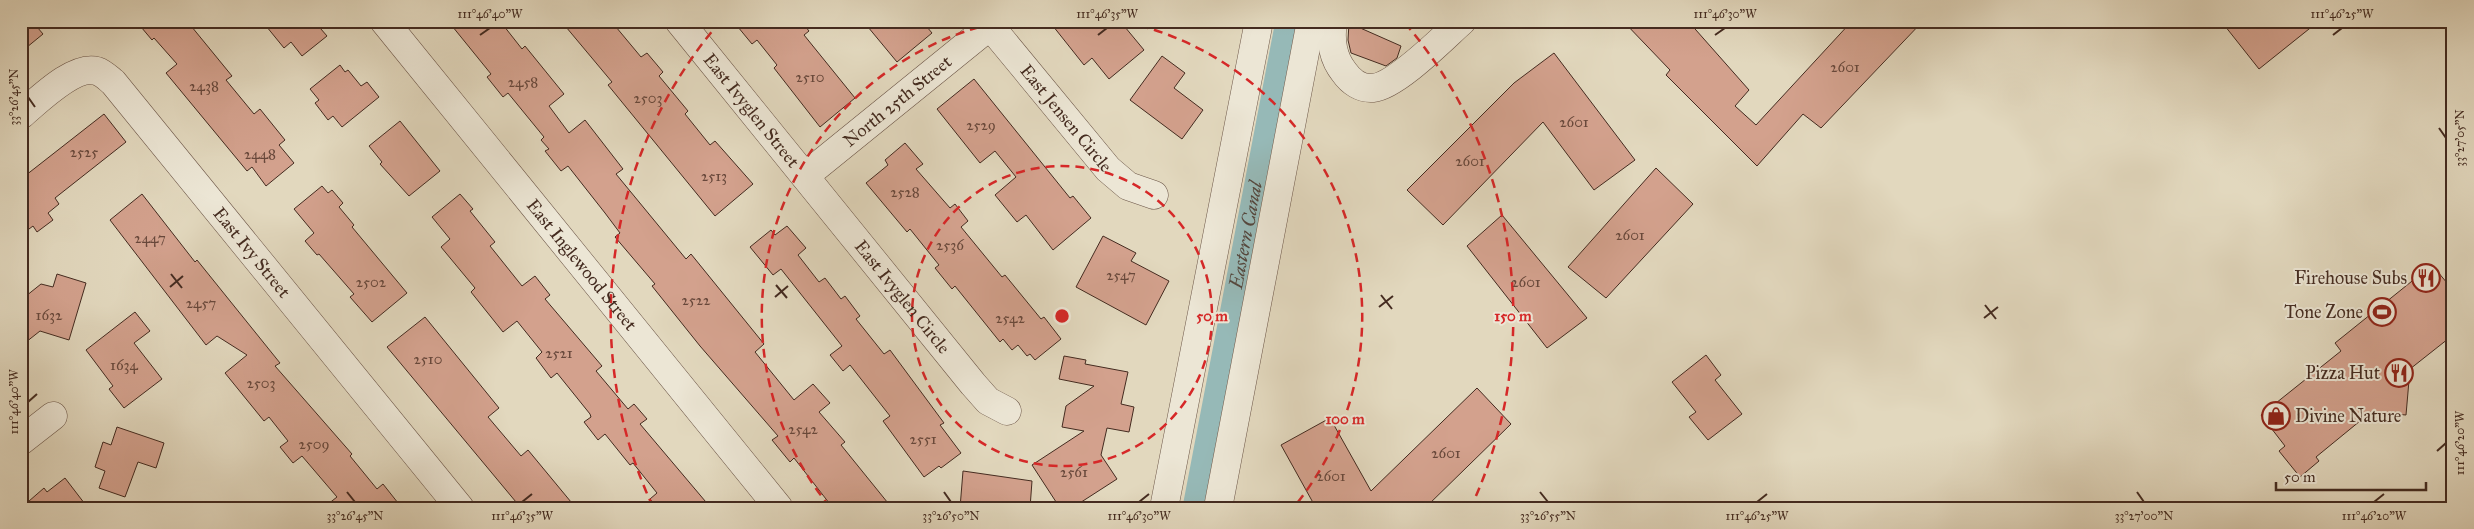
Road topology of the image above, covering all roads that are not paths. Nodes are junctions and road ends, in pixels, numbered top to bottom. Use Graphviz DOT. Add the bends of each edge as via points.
graph roads {
  1 [pos="384,21"];
  2 [pos="679,21"];
  3 [pos="1259,21"];
  4 [pos="1311,21"];
  5 [pos="1333,21"];
  6 [pos="1462,21"];
  7 [pos="988,24"];
  8 [pos="21,115"];
  9 [pos="805,176"];
  10 [pos="1154,195"];
  11 [pos="1007,410"];
  12 [pos="53,416"];
  13 [pos="21,441"];
  14 [pos="460,508"];
  15 [pos="778,508"];
  16 [pos="1164,508"];
  17 [pos="1218,508"];
  1 -- 15 [label="street, East Inglewood Street"];
  2 -- 9 [label="street, East Ivyglen Street"];
  3 -- 16 [label="street"];
  4 -- 17 [label="street"];
  5 -- 6 [label="street" via="1331,42 1339,66 1355,83 1372,88 1391,80"];
  7 -- 9 [label="street, North 25th Street"];
  7 -- 10 [label="street, East Jensen Circle" via="1108,169 1128,186"];
  8 -- 14 [label="street, East Ivy Street" via="73,75 95,71 113,82"];
  9 -- 11 [label="street, East Ivyglen Circle" via="980,393"];
  12 -- 13 [label="street"];
}
